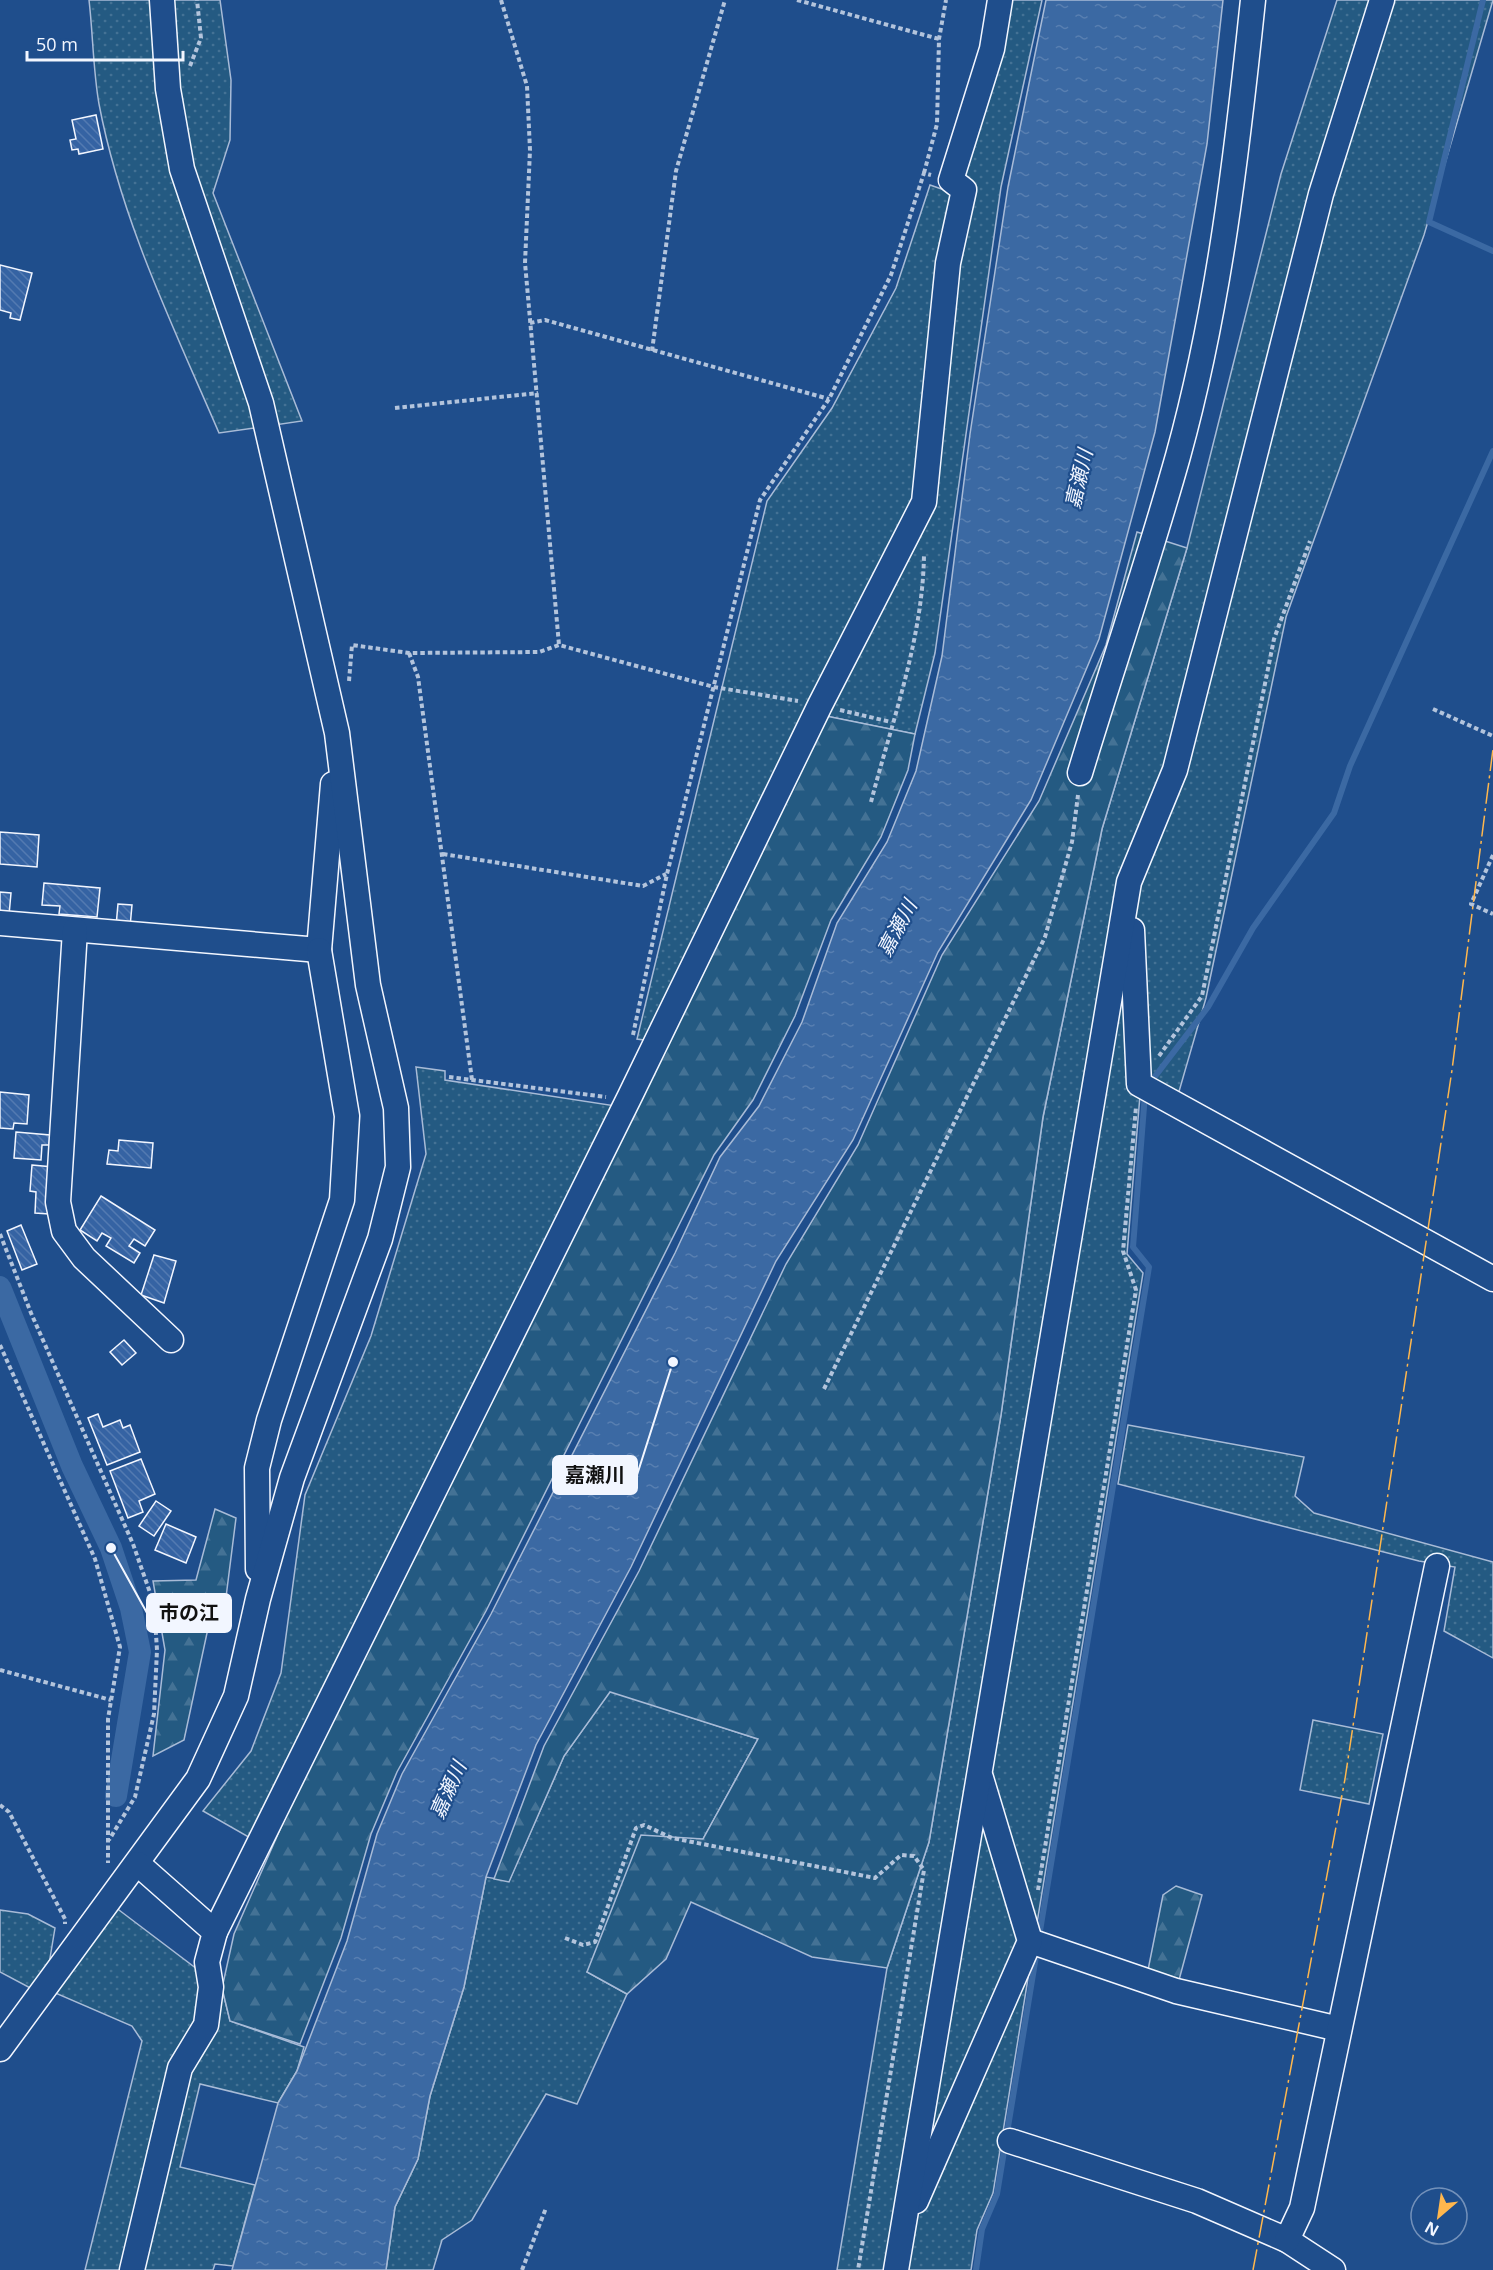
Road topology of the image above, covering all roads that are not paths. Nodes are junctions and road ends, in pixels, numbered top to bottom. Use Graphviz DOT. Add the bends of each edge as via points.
graph roads {
  1 [pos="162,0"];
  2 [pos="1000,0"];
  3 [pos="1254,0"];
  4 [pos="1382,0"];
  5 [pos="1400,0"];
  6 [pos="1365,58"];
  7 [pos="338,733"];
  8 [pos="1080,773"];
  9 [pos="1129,882"];
  10 [pos="0,923"];
  11 [pos="75,930"];
  12 [pos="319,950"];
  13 [pos="1493,1279"];
  14 [pos="171,1340"];
  15 [pos="1437,1566"];
  16 [pos="258,1599"];
  17 [pos="979,1773"];
  18 [pos="138,1864"];
  19 [pos="214,1932"];
  20 [pos="1037,1944"];
  21 [pos="1339,2029"];
  22 [pos="0,2049"];
  23 [pos="1011,2141"];
  24 [pos="901,2234"];
  25 [pos="1287,2240"];
  26 [pos="132,2270"];
  27 [pos="896,2270"];
  28 [pos="1333,2270"];
  1 -- 7 [label="street" via="168,89 182,169 261,403"];
  2 -- 19 [label="street" via="992,49 951,180 964,190 948,263 924,502"];
  3 -- 8 [label="street" via="1233,176 1181,444"];
  4 -- 6 [label="street"];
  5 -- 6 [label="street"];
  6 -- 9 [label="street" via="1321,194 1175,770"];
  7 -- 12 [label="street"];
  7 -- 16 [label="street" via="368,985 396,1108 398,1167 380,1239 292,1478"];
  9 -- 13 [label="street" via="1139,1084"];
  9 -- 17 [label="street"];
  10 -- 11 [label="street"];
  11 -- 12 [label="street"];
  11 -- 14 [label="street" via="58,1202 64,1231 84,1258"];
  12 -- 16 [label="street" via="347,1116 342,1200 269,1420 257,1468"];
  15 -- 21 [label="street"];
  16 -- 18 [label="street" via="231,1706 198,1779"];
  17 -- 20 [label="street"];
  17 -- 24 [label="street"];
  18 -- 19 [label="street"];
  18 -- 22 [label="street"];
  19 -- 26 [label="street" via="207,1962 211,1987 206,2025 180,2068"];
  20 -- 21 [label="street" via="1176,1990"];
  20 -- 24 [label="street"];
  21 -- 25 [label="street" via="1302,2208"];
  23 -- 25 [label="street" via="1197,2201"];
  24 -- 27 [label="street"];
  25 -- 28 [label="street"];
}
